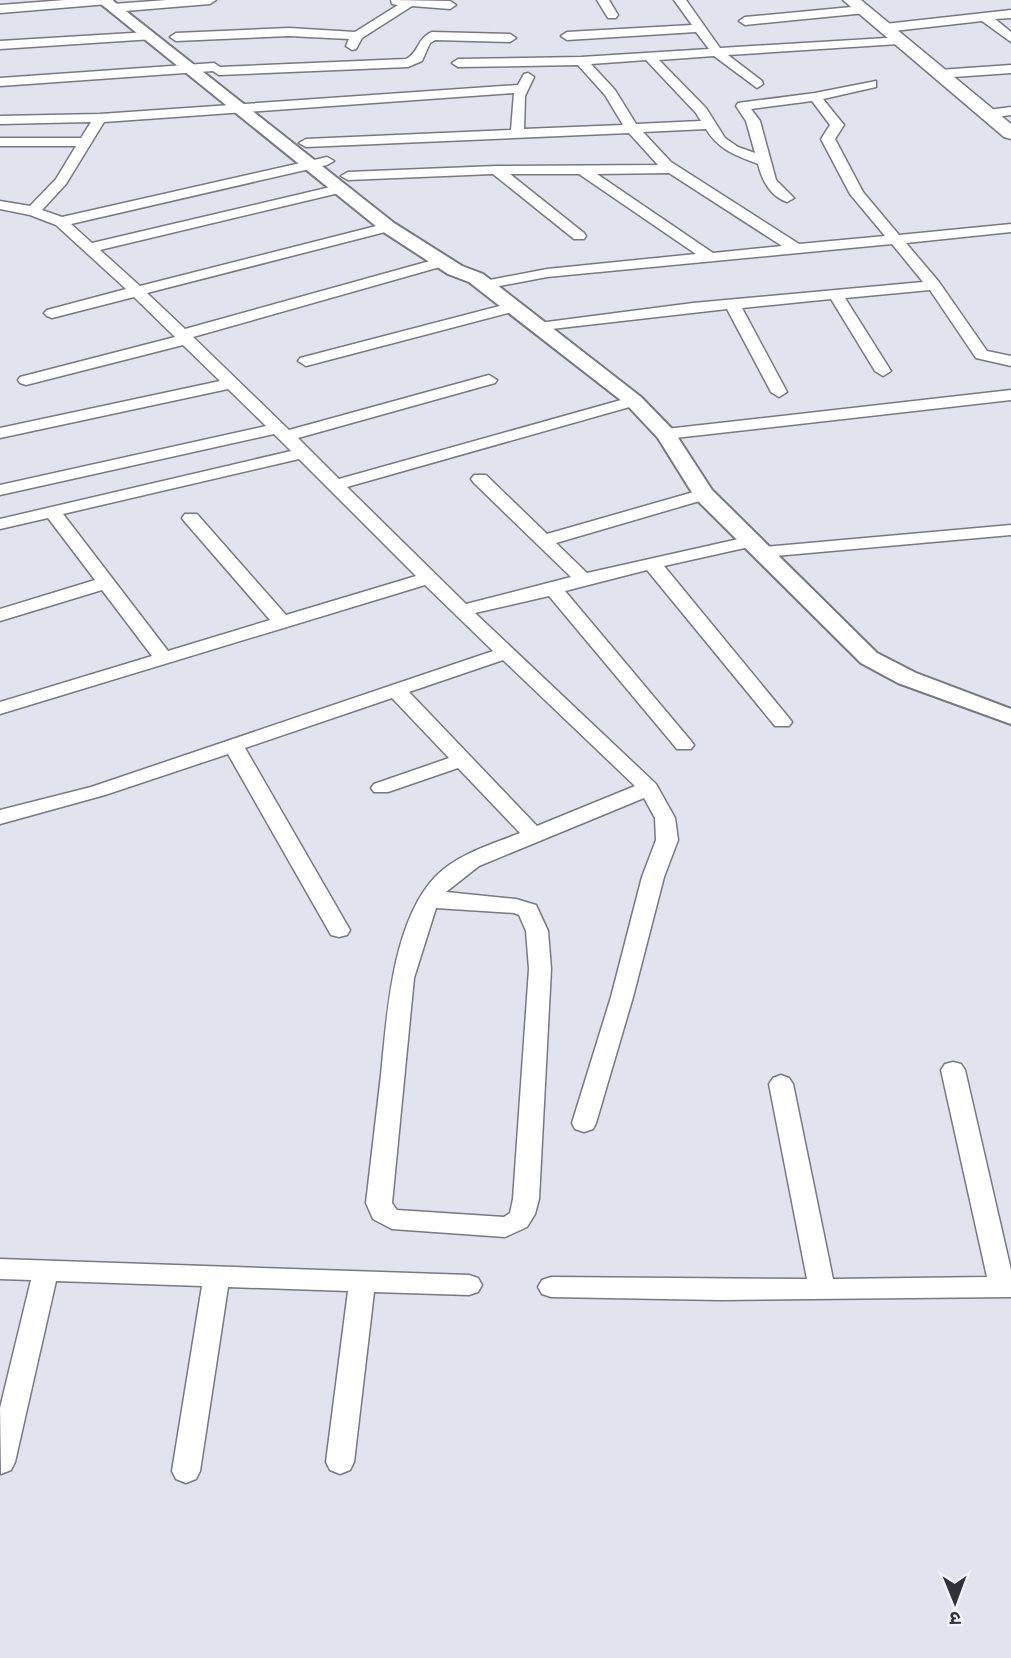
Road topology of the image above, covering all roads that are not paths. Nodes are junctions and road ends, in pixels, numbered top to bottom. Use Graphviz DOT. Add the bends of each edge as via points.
graph roads {
  1 [pos="210,0"];
  2 [pos="388,0"];
  3 [pos="603,0"];
  4 [pos="680,0"];
  5 [pos="115,2"];
  6 [pos="410,2"];
  7 [pos="859,3"];
  8 [pos="450,5"];
  9 [pos="0,9"];
  10 [pos="1011,13"];
  11 [pos="612,15"];
  12 [pos="983,16"];
  13 [pos="745,20"];
  14 [pos="884,28"];
  15 [pos="698,29"];
  16 [pos="149,36"];
  17 [pos="357,36"];
  18 [pos="567,36"];
  19 [pos="176,37"];
  20 [pos="510,38"];
  21 [pos="1011,38"];
  22 [pos="899,40"];
  23 [pos="0,45"];
  24 [pos="717,52"];
  25 [pos="649,57"];
  26 [pos="581,61"];
  27 [pos="458,63"];
  28 [pos="536,63"];
  29 [pos="352,66"];
  30 [pos="191,69"];
  31 [pos="217,69"];
  32 [pos="1011,69"];
  33 [pos="939,74"];
  34 [pos="0,82"];
  35 [pos="757,84"];
  36 [pos="871,84"];
  37 [pos="522,89"];
  38 [pos="815,97"];
  39 [pos="263,106"];
  40 [pos="239,108"];
  41 [pos="1011,111"];
  42 [pos="988,114"];
  43 [pos="100,118"];
  44 [pos="0,120"];
  45 [pos="710,125"];
  46 [pos="632,128"];
  47 [pos="517,133"];
  48 [pos="1011,133"];
  49 [pos="0,142"];
  50 [pos="85,142"];
  51 [pos="306,143"];
  52 [pos="327,161"];
  53 [pos="763,161"];
  54 [pos="307,165"];
  55 [pos="672,169"];
  56 [pos="496,170"];
  57 [pos="583,170"];
  58 [pos="344,182"];
  59 [pos="786,198"];
  60 [pos="0,205"];
  61 [pos="389,206"];
  62 [pos="33,211"];
  63 [pos="410,221"];
  64 [pos="61,222"];
  65 [pos="388,227"];
  66 [pos="1011,228"];
  67 [pos="579,236"];
  68 [pos="894,241"];
  69 [pos="89,248"];
  70 [pos="799,250"];
  71 [pos="711,258"];
  72 [pos="442,262"];
  73 [pos="480,281"];
  74 [pos="934,285"];
  75 [pos="137,292"];
  76 [pos="835,294"];
  77 [pos="732,304"];
  78 [pos="511,308"];
  79 [pos="52,313"];
  80 [pos="538,328"];
  81 [pos="184,337"];
  82 [pos="306,361"];
  83 [pos="1011,362"];
  84 [pos="883,371"];
  85 [pos="26,380"];
  86 [pos="489,380"];
  87 [pos="232,383"];
  88 [pos="779,392"];
  89 [pos="1011,395"];
  90 [pos="634,401"];
  91 [pos="282,432"];
  92 [pos="0,433"];
  93 [pos="666,434"];
  94 [pos="303,453"];
  95 [pos="480,479"];
  96 [pos="335,485"];
  97 [pos="0,490"];
  98 [pos="704,494"];
  99 [pos="52,512"];
  100 [pos="191,518"];
  101 [pos="0,524"];
  102 [pos="1011,530"];
  103 [pos="543,541"];
  104 [pos="758,547"];
  105 [pos="653,565"];
  106 [pos="428,578"];
  107 [pos="583,579"];
  108 [pos="106,583"];
  109 [pos="553,589"];
  110 [pos="461,611"];
  111 [pos="0,615"];
  112 [pos="282,622"];
  113 [pos="505,653"];
  114 [pos="164,658"];
  115 [pos="396,690"];
  116 [pos="0,708"];
  117 [pos="1011,717"];
  118 [pos="782,722"];
  119 [pos="233,745"];
  120 [pos="684,745"];
  121 [pos="462,760"];
  122 [pos="381,788"];
  123 [pos="649,788"];
  124 [pos="0,817"];
  125 [pos="533,835"];
  126 [pos="429,900"];
  127 [pos="339,930"];
  128 [pos="953,1070"];
  129 [pos="781,1084"];
  130 [pos="584,1123"];
  131 [pos="0,1269"];
  132 [pos="46,1270"];
  133 [pos="217,1276"];
  134 [pos="362,1281"];
  135 [pos="470,1285"];
  136 [pos="551,1287"];
  137 [pos="1007,1287"];
  138 [pos="822,1289"];
  139 [pos="1,1462"];
  140 [pos="340,1462"];
  141 [pos="186,1471"];
  1 -- 5 [label="street"];
  2 -- 6 [label="street"];
  3 -- 11 [label="street"];
  4 -- 15 [label="street"];
  5 -- 9 [label="street"];
  5 -- 16 [label="street"];
  5 -- 19 [label="street"];
  6 -- 8 [label="street"];
  6 -- 17 [label="street"];
  7 -- 13 [label="street"];
  7 -- 14 [label="main road"];
  10 -- 12 [label="street"];
  12 -- 14 [label="street"];
  12 -- 21 [label="street"];
  14 -- 22 [label="main road"];
  15 -- 18 [label="street"];
  15 -- 24 [label="street"];
  16 -- 23 [label="street"];
  16 -- 30 [label="street"];
  17 -- 19 [label="street" via="289,32"];
  17 -- 29 [label="street"];
  19 -- 31 [label="street"];
  20 -- 29 [label="street" via="432,36 414,61"];
  22 -- 24 [label="street"];
  22 -- 33 [label="main road"];
  24 -- 25 [label="street"];
  24 -- 35 [label="street"];
  25 -- 26 [label="street"];
  25 -- 45 [label="street"];
  26 -- 28 [label="street"];
  26 -- 46 [label="street" via="610,93"];
  27 -- 28 [label="street"];
  28 -- 37 [label="street"];
  29 -- 31 [label="street"];
  30 -- 31 [label="street"];
  30 -- 34 [label="street"];
  30 -- 40 [label="street"];
  31 -- 39 [label="street"];
  32 -- 33 [label="street"];
  33 -- 42 [label="main road"];
  36 -- 38 [label="street"];
  37 -- 39 [label="street"];
  37 -- 47 [label="street"];
  38 -- 53 [label="street" via="743,106 753,121"];
  38 -- 68 [label="street" via="836,125 828,137 832,151 857,194"];
  39 -- 40 [label="street"];
  39 -- 51 [label="street"];
  40 -- 43 [label="street"];
  40 -- 54 [label="street"];
  41 -- 42 [label="street"];
  42 -- 48 [label="main road"];
  43 -- 44 [label="street"];
  43 -- 50 [label="street"];
  45 -- 46 [label="street"];
  45 -- 53 [label="street" via="720,141"];
  46 -- 47 [label="street"];
  46 -- 55 [label="street"];
  47 -- 51 [label="street"];
  49 -- 50 [label="street"];
  50 -- 62 [label="street" via="61,181"];
  51 -- 52 [label="street"];
  52 -- 54 [label="street"];
  52 -- 58 [label="street"];
  53 -- 59 [label="street" via="769,181"];
  54 -- 58 [label="street"];
  54 -- 64 [label="street"];
  55 -- 57 [label="street"];
  55 -- 70 [label="street"];
  56 -- 57 [label="street"];
  56 -- 58 [label="street"];
  56 -- 67 [label="street"];
  57 -- 71 [label="street"];
  58 -- 61 [label="street"];
  58 -- 65 [label="street"];
  58 -- 69 [label="street"];
  60 -- 62 [label="street"];
  62 -- 64 [label="street"];
  63 -- 73 [label="street" via="463,258"];
  64 -- 69 [label="street"];
  65 -- 72 [label="street"];
  65 -- 75 [label="street"];
  66 -- 68 [label="street"];
  68 -- 70 [label="street"];
  68 -- 74 [label="street"];
  69 -- 75 [label="street"];
  70 -- 71 [label="street"];
  71 -- 73 [label="street"];
  72 -- 73 [label="street"];
  72 -- 81 [label="street"];
  73 -- 78 [label="street"];
  74 -- 76 [label="street"];
  74 -- 83 [label="street" via="982,355"];
  75 -- 79 [label="street"];
  75 -- 81 [label="street"];
  76 -- 77 [label="street"];
  76 -- 84 [label="street"];
  77 -- 80 [label="street"];
  77 -- 88 [label="street"];
  78 -- 80 [label="street"];
  78 -- 82 [label="street"];
  80 -- 90 [label="street"];
  81 -- 85 [label="street"];
  81 -- 87 [label="street"];
  86 -- 91 [label="street"];
  87 -- 91 [label="street"];
  87 -- 92 [label="street"];
  89 -- 93 [label="street"];
  90 -- 93 [label="street"];
  90 -- 96 [label="street"];
  91 -- 94 [label="street"];
  91 -- 97 [label="street"];
  93 -- 98 [label="street"];
  94 -- 96 [label="street"];
  94 -- 99 [label="street"];
  95 -- 103 [label="street"];
  96 -- 106 [label="street"];
  98 -- 103 [label="street"];
  98 -- 104 [label="street"];
  99 -- 101 [label="street"];
  99 -- 108 [label="street"];
  100 -- 112 [label="street"];
  102 -- 104 [label="street"];
  103 -- 107 [label="street"];
  104 -- 105 [label="street"];
  104 -- 117 [label="street" via="869,659"];
  105 -- 107 [label="street"];
  105 -- 118 [label="street"];
  106 -- 110 [label="street"];
  106 -- 112 [label="street"];
  107 -- 109 [label="street"];
  108 -- 111 [label="street"];
  108 -- 114 [label="street"];
  109 -- 110 [label="street"];
  109 -- 120 [label="street"];
  110 -- 113 [label="street"];
  112 -- 114 [label="street"];
  113 -- 115 [label="street"];
  113 -- 123 [label="street"];
  114 -- 116 [label="street"];
  115 -- 119 [label="street"];
  115 -- 121 [label="street"];
  119 -- 124 [label="street" via="98,791"];
  119 -- 127 [label="street"];
  121 -- 122 [label="street"];
  121 -- 125 [label="street"];
  123 -- 125 [label="street"];
  123 -- 130 [label="street" via="665,818 667,840"];
  125 -- 126 [label="street" via="450,873"];
  126 -- 126 [label="street" via="403,978 379,1203 392,1219 517,1224 526,1199 540,969 535,924 528,910 516,906"];
  128 -- 137 [label="street"];
  129 -- 138 [label="street"];
  131 -- 132 [label="street"];
  132 -- 133 [label="street"];
  132 -- 139 [label="street"];
  133 -- 134 [label="street"];
  133 -- 141 [label="street"];
  134 -- 135 [label="street"];
  134 -- 140 [label="street"];
  136 -- 138 [label="street"];
  137 -- 138 [label="street"];
}
